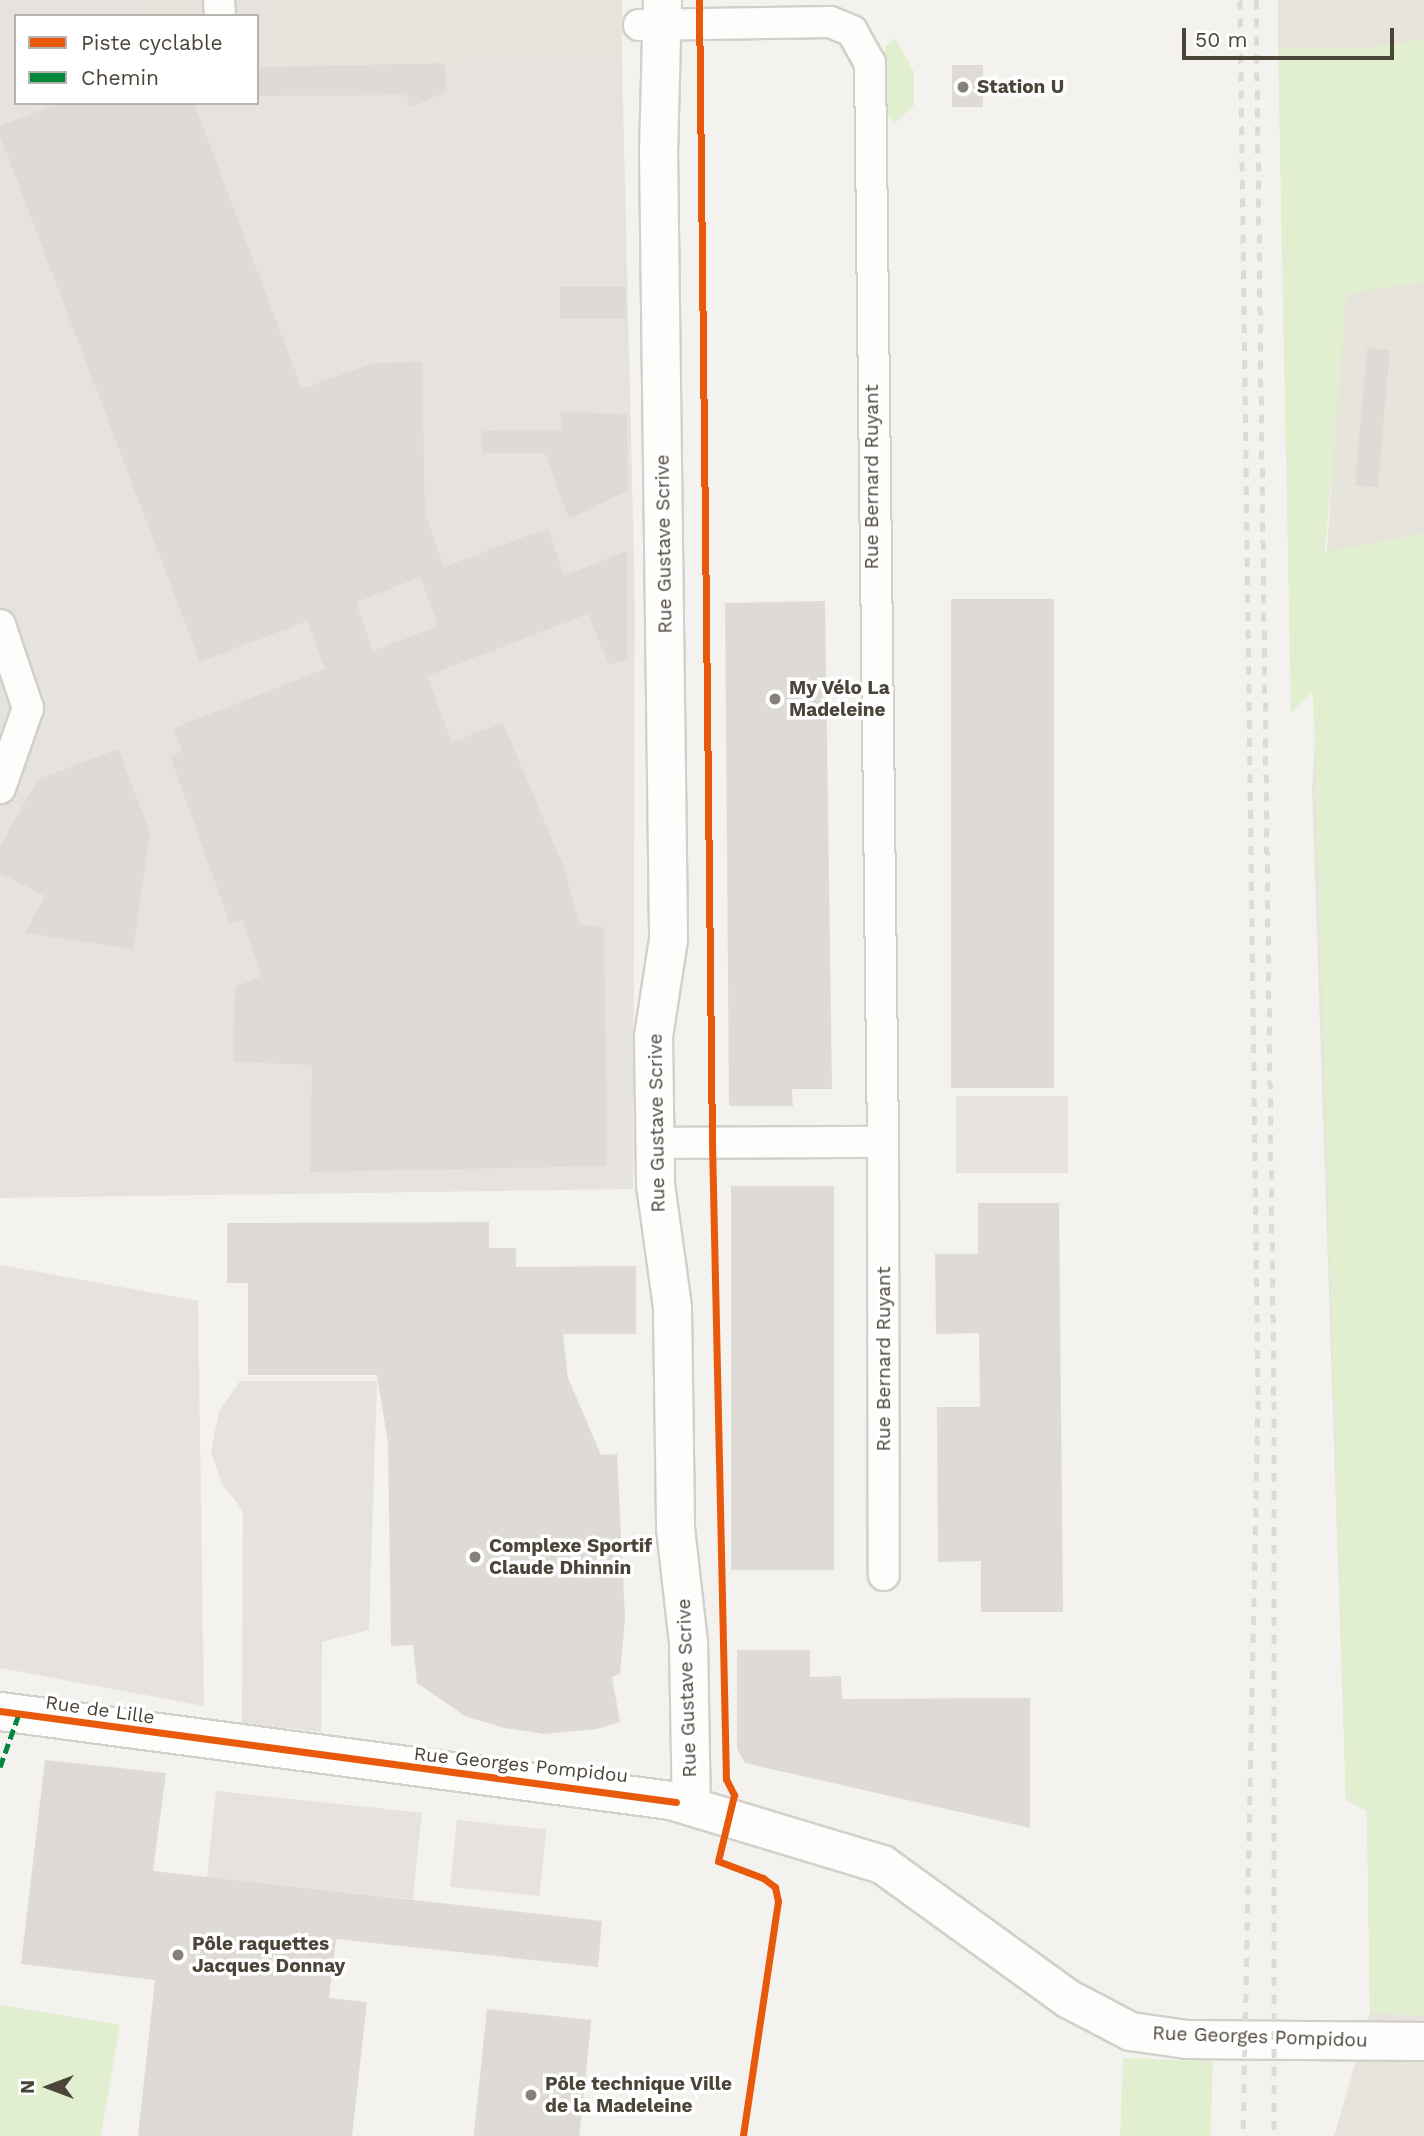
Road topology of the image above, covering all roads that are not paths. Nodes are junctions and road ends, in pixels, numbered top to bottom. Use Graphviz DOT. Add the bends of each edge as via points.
graph roads {
  1 [pos="651,12"];
  2 [pos="0,625"];
  3 [pos="0,788"];
  4 [pos="883,1142"];
  5 [pos="666,1143"];
  6 [pos="884,1575"];
  7 [pos="0,1711"];
  8 [pos="237,1746"];
  9 [pos="680,1803"];
  10 [pos="1424,2041"];
  1 -- 4 [label="street, Rue Bernard Ruyant" via="830,23 852,31 870,63"];
  1 -- 5 [label="street, Rue Gustave Scrive" via="658,149 668,939 676,984"];
  2 -- 3 [label="street" via="28,708"];
  4 -- 5 [label="street"];
  4 -- 6 [label="street, Rue Bernard Ruyant"];
  5 -- 9 [label="street, Rue Gustave Scrive" via="679,1276 672,1307 675,1528 667,1607"];
  7 -- 8 [label="street, Rue de Lille"];
  8 -- 9 [label="street, Rue Georges Pompidou"];
  9 -- 10 [label="street, Rue Georges Pompidou" via="883,1864 1067,1998 1130,2031 1186,2039"];
}
